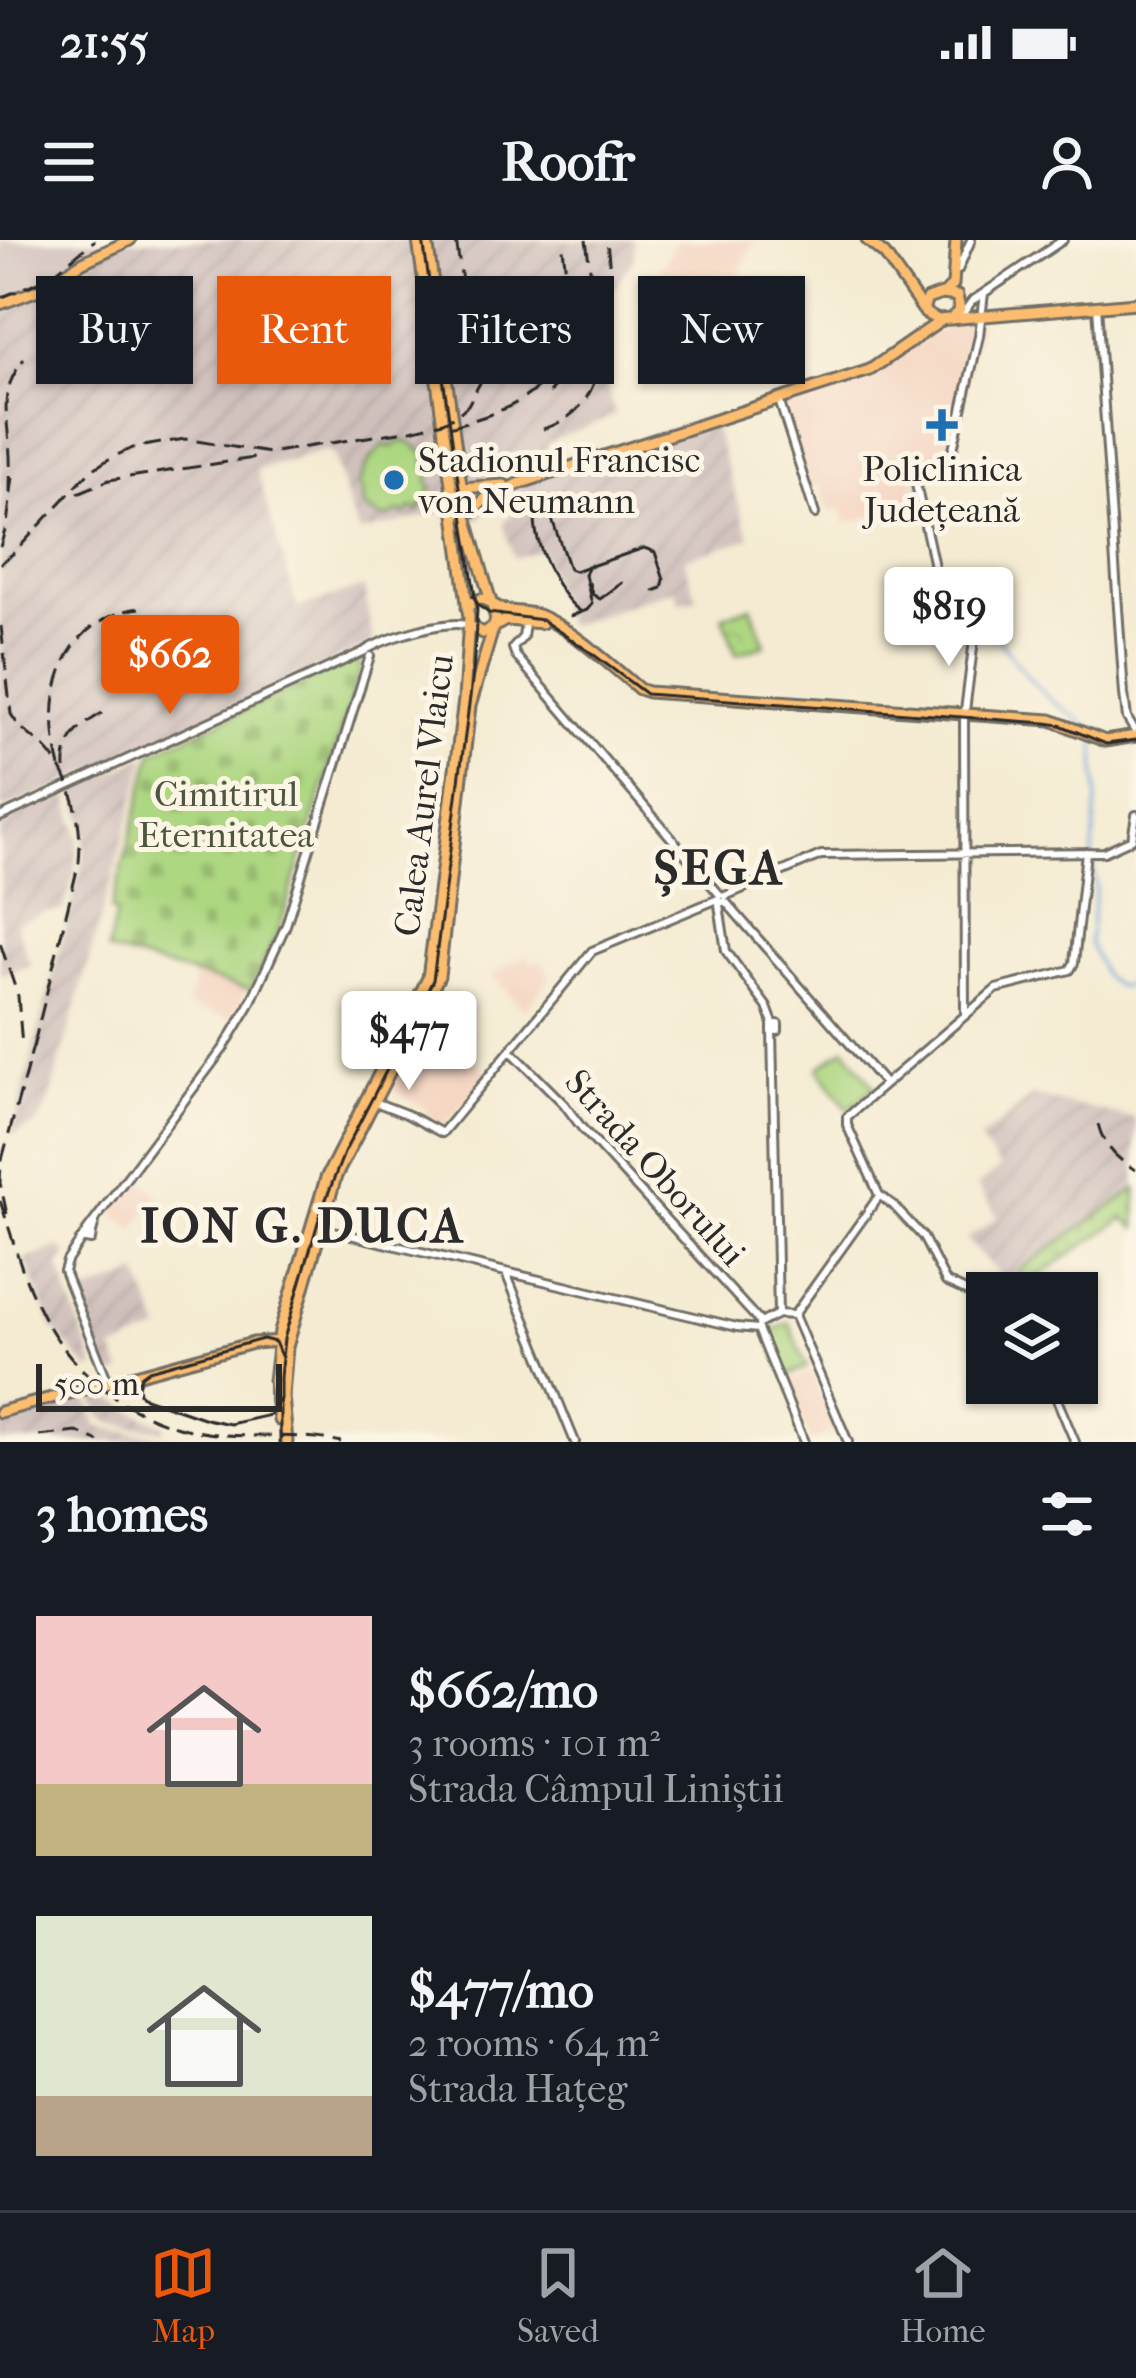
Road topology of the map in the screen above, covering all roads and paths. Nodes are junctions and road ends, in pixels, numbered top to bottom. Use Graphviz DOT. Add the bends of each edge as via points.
graph roads {
  1 [pos="130,240"];
  2 [pos="418,240"];
  3 [pos="427,240"];
  4 [pos="867,240"];
  5 [pos="956,240"];
  6 [pos="971,240"];
  7 [pos="1063,240"];
  8 [pos="906,282"];
  9 [pos="984,293"];
  10 [pos="943,294"];
  11 [pos="962,301"];
  12 [pos="1136,303"];
  13 [pos="0,304"];
  14 [pos="1097,306"];
  15 [pos="924,310"];
  16 [pos="982,315"];
  17 [pos="951,319"];
  18 [pos="909,343"];
  19 [pos="778,400"];
  20 [pos="519,483"];
  21 [pos="462,487"];
  22 [pos="453,502"];
  23 [pos="465,513"];
  24 [pos="815,514"];
  25 [pos="492,603"];
  26 [pos="467,608"];
  27 [pos="527,616"];
  28 [pos="444,625"];
  29 [pos="469,626"];
  30 [pos="494,628"];
  31 [pos="365,655"];
  32 [pos="964,717"];
  33 [pos="1136,737"];
  34 [pos="1136,815"];
  35 [pos="0,818"];
  36 [pos="1089,852"];
  37 [pos="964,853"];
  38 [pos="722,898"];
  39 [pos="964,1015"];
  40 [pos="510,1051"];
  41 [pos="884,1083"];
  42 [pos="369,1102"];
  43 [pos="879,1195"];
  44 [pos="317,1227"];
  45 [pos="506,1274"];
  46 [pos="966,1292"];
  47 [pos="778,1314"];
  48 [pos="794,1315"];
  49 [pos="282,1322"];
  50 [pos="759,1325"];
  51 [pos="290,1335"];
  52 [pos="278,1342"];
  53 [pos="253,1343"];
  54 [pos="98,1360"];
  55 [pos="108,1382"];
  56 [pos="95,1386"];
  57 [pos="1059,1404"];
  58 [pos="0,1412"];
  59 [pos="285,1442"];
  60 [pos="575,1442"];
  61 [pos="805,1442"];
  62 [pos="848,1442"];
  63 [pos="1075,1442"];
  1 -- 13 [label="main road"];
  2 -- 22 [label="main road, Calea Aurel Vlaicu"];
  3 -- 21 [label="main road, Calea Aurel Vlaicu"];
  4 -- 8 [label="main road"];
  5 -- 10 [label="main road" via="953,285"];
  6 -- 11 [label="street" via="958,266"];
  7 -- 9 [label="street"];
  8 -- 10 [label="main road"];
  8 -- 15 [label="main road"];
  9 -- 11 [label="street"];
  9 -- 16 [label="street"];
  10 -- 11 [label="main road"];
  10 -- 15 [label="main road" via="929,297"];
  11 -- 16 [label="main road"];
  11 -- 17 [label="main road"];
  12 -- 14 [label="main road"];
  14 -- 16 [label="main road"];
  14 -- 33 [label="street" via="1127,718"];
  15 -- 17 [label="main road"];
  15 -- 18 [label="main road"];
  16 -- 17 [label="main road"];
  16 -- 32 [label="street" via="956,443 948,463 918,470 916,484 935,572 976,619"];
  17 -- 18 [label="main road"];
  18 -- 19 [label="main road" via="870,370"];
  19 -- 20 [label="main road"];
  19 -- 24 [label="street"];
  20 -- 21 [label="main road"];
  20 -- 23 [label="main road"];
  21 -- 22 [label="main road"];
  21 -- 23 [label="main road, Calea Aurel Vlaicu"];
  22 -- 23 [label="main road"];
  22 -- 26 [label="main road, Calea Aurel Vlaicu"];
  23 -- 25 [label="main road, Calea Aurel Vlaicu"];
  25 -- 26 [label="main road, Calea Aurel Vlaicu" via="479,599"];
  25 -- 27 [label="main road"];
  25 -- 30 [label="main road, Calea Aurel Vlaicu"];
  26 -- 28 [label="street"];
  26 -- 29 [label="main road, Calea Aurel Vlaicu"];
  27 -- 30 [label="main road"];
  27 -- 32 [label="main road" via="648,696"];
  27 -- 38 [label="street" via="516,656"];
  28 -- 29 [label="street"];
  28 -- 31 [label="street"];
  29 -- 30 [label="main road, Calea Aurel Vlaicu" via="483,634"];
  29 -- 42 [label="main road, Calea Aurel Vlaicu" via="428,978"];
  30 -- 42 [label="main road, Calea Aurel Vlaicu" via="470,706 439,976"];
  31 -- 35 [label="street"];
  31 -- 54 [label="street" via="271,961 232,1037 64,1267"];
  32 -- 33 [label="main road" via="1055,721 1102,743"];
  32 -- 37 [label="street"];
  34 -- 36 [label="street" via="1132,839"];
  36 -- 37 [label="street"];
  36 -- 39 [label="street" via="1074,963 1067,972 1000,987"];
  37 -- 38 [label="street" via="821,855"];
  37 -- 39 [label="street"];
  38 -- 40 [label="street" via="592,951"];
  38 -- 41 [label="street"];
  38 -- 47 [label="street" via="724,943 772,1027"];
  39 -- 41 [label="street"];
  40 -- 42 [label="street" via="442,1133"];
  40 -- 50 [label="street, Strada Oborului"];
  41 -- 43 [label="street" via="847,1119"];
  42 -- 44 [label="main road, Calea Aurel Vlaicu" via="328,1172"];
  43 -- 46 [label="street" via="923,1238 947,1284"];
  43 -- 48 [label="street"];
  44 -- 45 [label="street"];
  44 -- 49 [label="main road, Calea Aurel Vlaicu"];
  44 -- 51 [label="main road, Calea Aurel Vlaicu"];
  45 -- 50 [label="street" via="737,1327"];
  45 -- 60 [label="street"];
  47 -- 48 [label="street"];
  47 -- 50 [label="street"];
  48 -- 62 [label="street"];
  49 -- 52 [label="main road, Calea Aurel Vlaicu"];
  49 -- 53 [label="main road"];
  50 -- 61 [label="street, Strada Oborului"];
  51 -- 52 [label="main road"];
  51 -- 59 [label="main road, Calea Aurel Vlaicu"];
  52 -- 53 [label="main road"];
  52 -- 59 [label="main road, Calea Aurel Vlaicu" via="274,1389"];
  53 -- 55 [label="main road"];
  54 -- 55 [label="street"];
  54 -- 56 [label="street"];
  55 -- 56 [label="main road"];
  56 -- 58 [label="main road"];
  57 -- 63 [label="street"];
}
